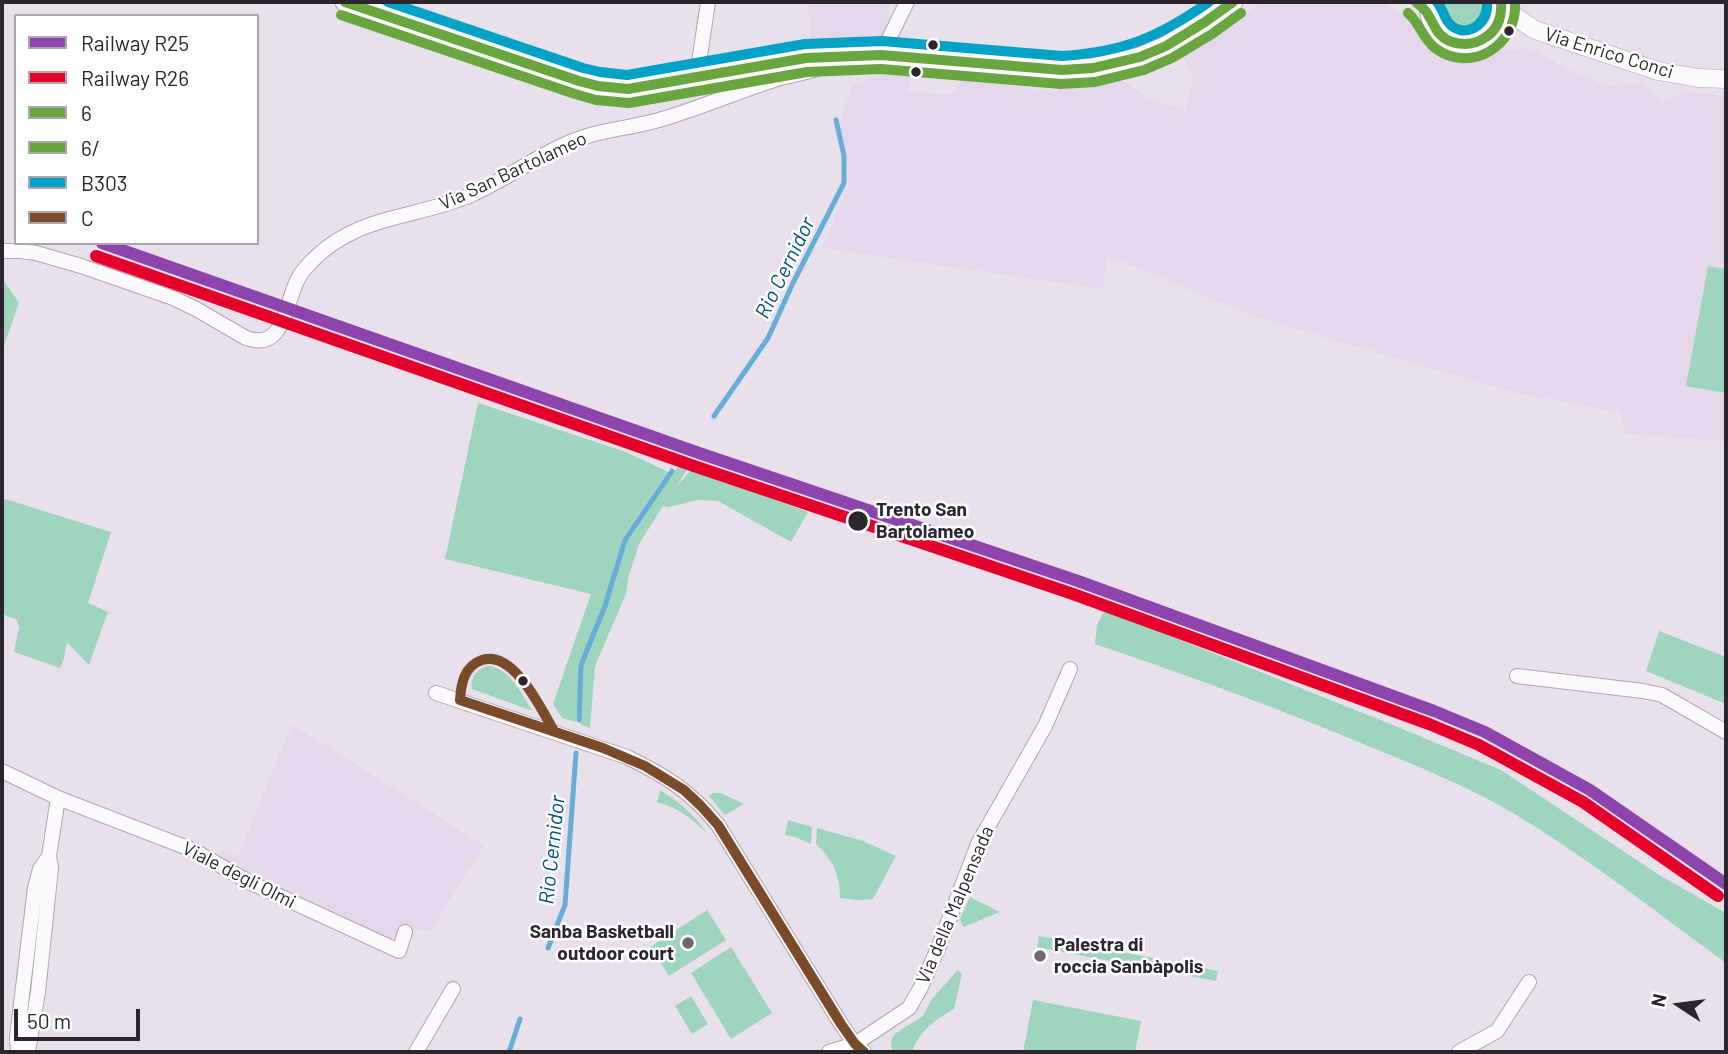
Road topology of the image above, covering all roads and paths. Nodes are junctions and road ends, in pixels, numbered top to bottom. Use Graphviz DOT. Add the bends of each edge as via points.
graph roads {
  1 [pos="708,2"];
  2 [pos="908,2"];
  3 [pos="1233,2"];
  4 [pos="351,3"];
  5 [pos="1502,5"];
  6 [pos="1425,6"];
  7 [pos="1535,30"];
  8 [pos="1490,35"];
  9 [pos="881,55"];
  10 [pos="840,57"];
  11 [pos="697,76"];
  12 [pos="1726,79"];
  13 [pos="2,251"];
  14 [pos="1070,669"];
  15 [pos="1517,676"];
  16 [pos="436,693"];
  17 [pos="1726,732"];
  18 [pos="2,771"];
  19 [pos="58,798"];
  20 [pos="404,932"];
  21 [pos="1529,982"];
  22 [pos="453,989"];
  23 [pos="30,991"];
  24 [pos="860,1048"];
  25 [pos="18,1052"];
  26 [pos="28,1052"];
  27 [pos="416,1052"];
  28 [pos="829,1052"];
  29 [pos="1459,1052"];
  1 -- 11 [label="street"];
  2 -- 9 [label="street"];
  3 -- 9 [label="main road" via="1166,46 1093,68 1062,70"];
  4 -- 11 [label="main road" via="598,86 628,89"];
  5 -- 7 [label="street, Via Enrico Conci"];
  5 -- 8 [label="main road"];
  6 -- 8 [label="main road" via="1432,24 1448,40 1470,44"];
  7 -- 8 [label="street, Via Enrico Conci"];
  7 -- 12 [label="street, Via Enrico Conci" via="1658,71"];
  9 -- 10 [label="main road"];
  10 -- 11 [label="main road" via="801,58"];
  10 -- 13 [label="street, Via San Bartolameo" via="827,66 687,112 586,136 457,201 359,228 328,247 300,274 280,328 264,341 239,335 173,298 81,266 36,253"];
  14 -- 24 [label="street, Via della Malpensada" via="1045,726 978,844 917,995 909,1008"];
  15 -- 17 [label="street" via="1662,695"];
  16 -- 24 [label="street" via="627,757 686,791 718,825"];
  18 -- 19 [label="street, Viale degli Olmi"];
  19 -- 20 [label="street, Viale degli Olmi" via="193,850 249,883 399,951"];
  19 -- 23 [label="street"];
  21 -- 29 [label="street" via="1497,1031"];
  22 -- 27 [label="street"];
  23 -- 25 [label="street" via="17,1037"];
  23 -- 26 [label="street"];
  24 -- 28 [label="street, Via della Malpensada"];
}
